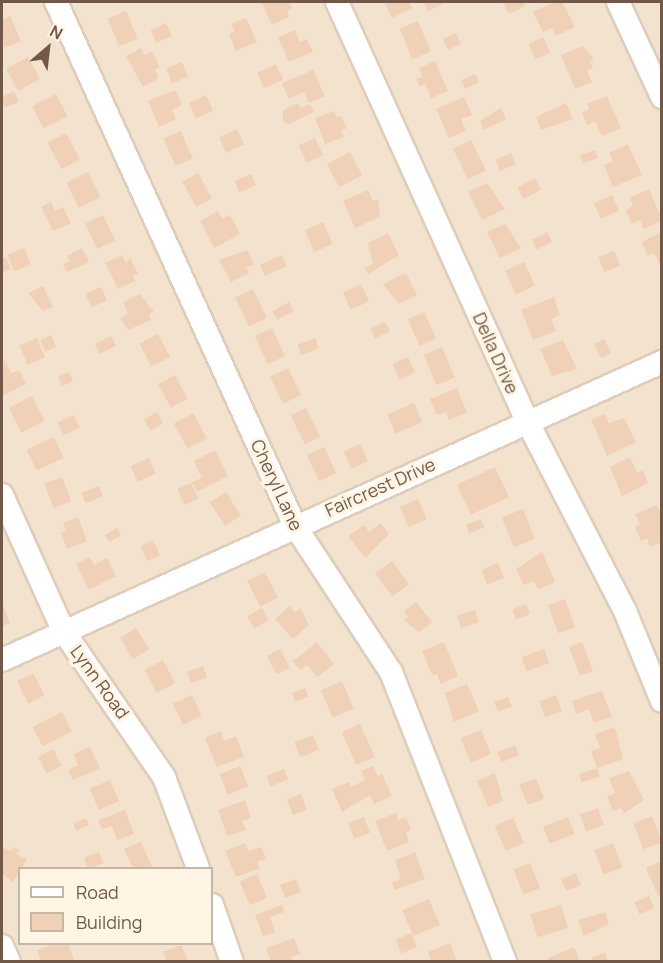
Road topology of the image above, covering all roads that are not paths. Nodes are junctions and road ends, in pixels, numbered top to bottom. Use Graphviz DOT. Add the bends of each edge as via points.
graph roads {
  1 [pos="56,2"];
  2 [pos="337,2"];
  3 [pos="618,2"];
  4 [pos="662,97"];
  5 [pos="662,362"];
  6 [pos="527,422"];
  7 [pos="2,495"];
  8 [pos="295,526"];
  9 [pos="64,632"];
  10 [pos="2,660"];
  11 [pos="662,701"];
  12 [pos="198,867"];
  13 [pos="213,908"];
  14 [pos="2,946"];
  15 [pos="9,962"];
  16 [pos="232,962"];
  17 [pos="505,962"];
  1 -- 8 [label="street, Cheryl Lane"];
  2 -- 6 [label="street, Della Drive"];
  3 -- 4 [label="street"];
  5 -- 6 [label="street, Faircrest Drive"];
  6 -- 8 [label="street, Faircrest Drive"];
  6 -- 11 [label="street, Della Drive" via="611,582"];
  7 -- 9 [label="street, Lynn Road"];
  8 -- 9 [label="street, Faircrest Drive"];
  8 -- 17 [label="street, Cheryl Lane" via="372,637 391,672"];
  9 -- 10 [label="street, Faircrest Drive"];
  9 -- 12 [label="street, Lynn Road" via="164,777"];
  13 -- 16 [label="street"];
  14 -- 15 [label="street"];
}
